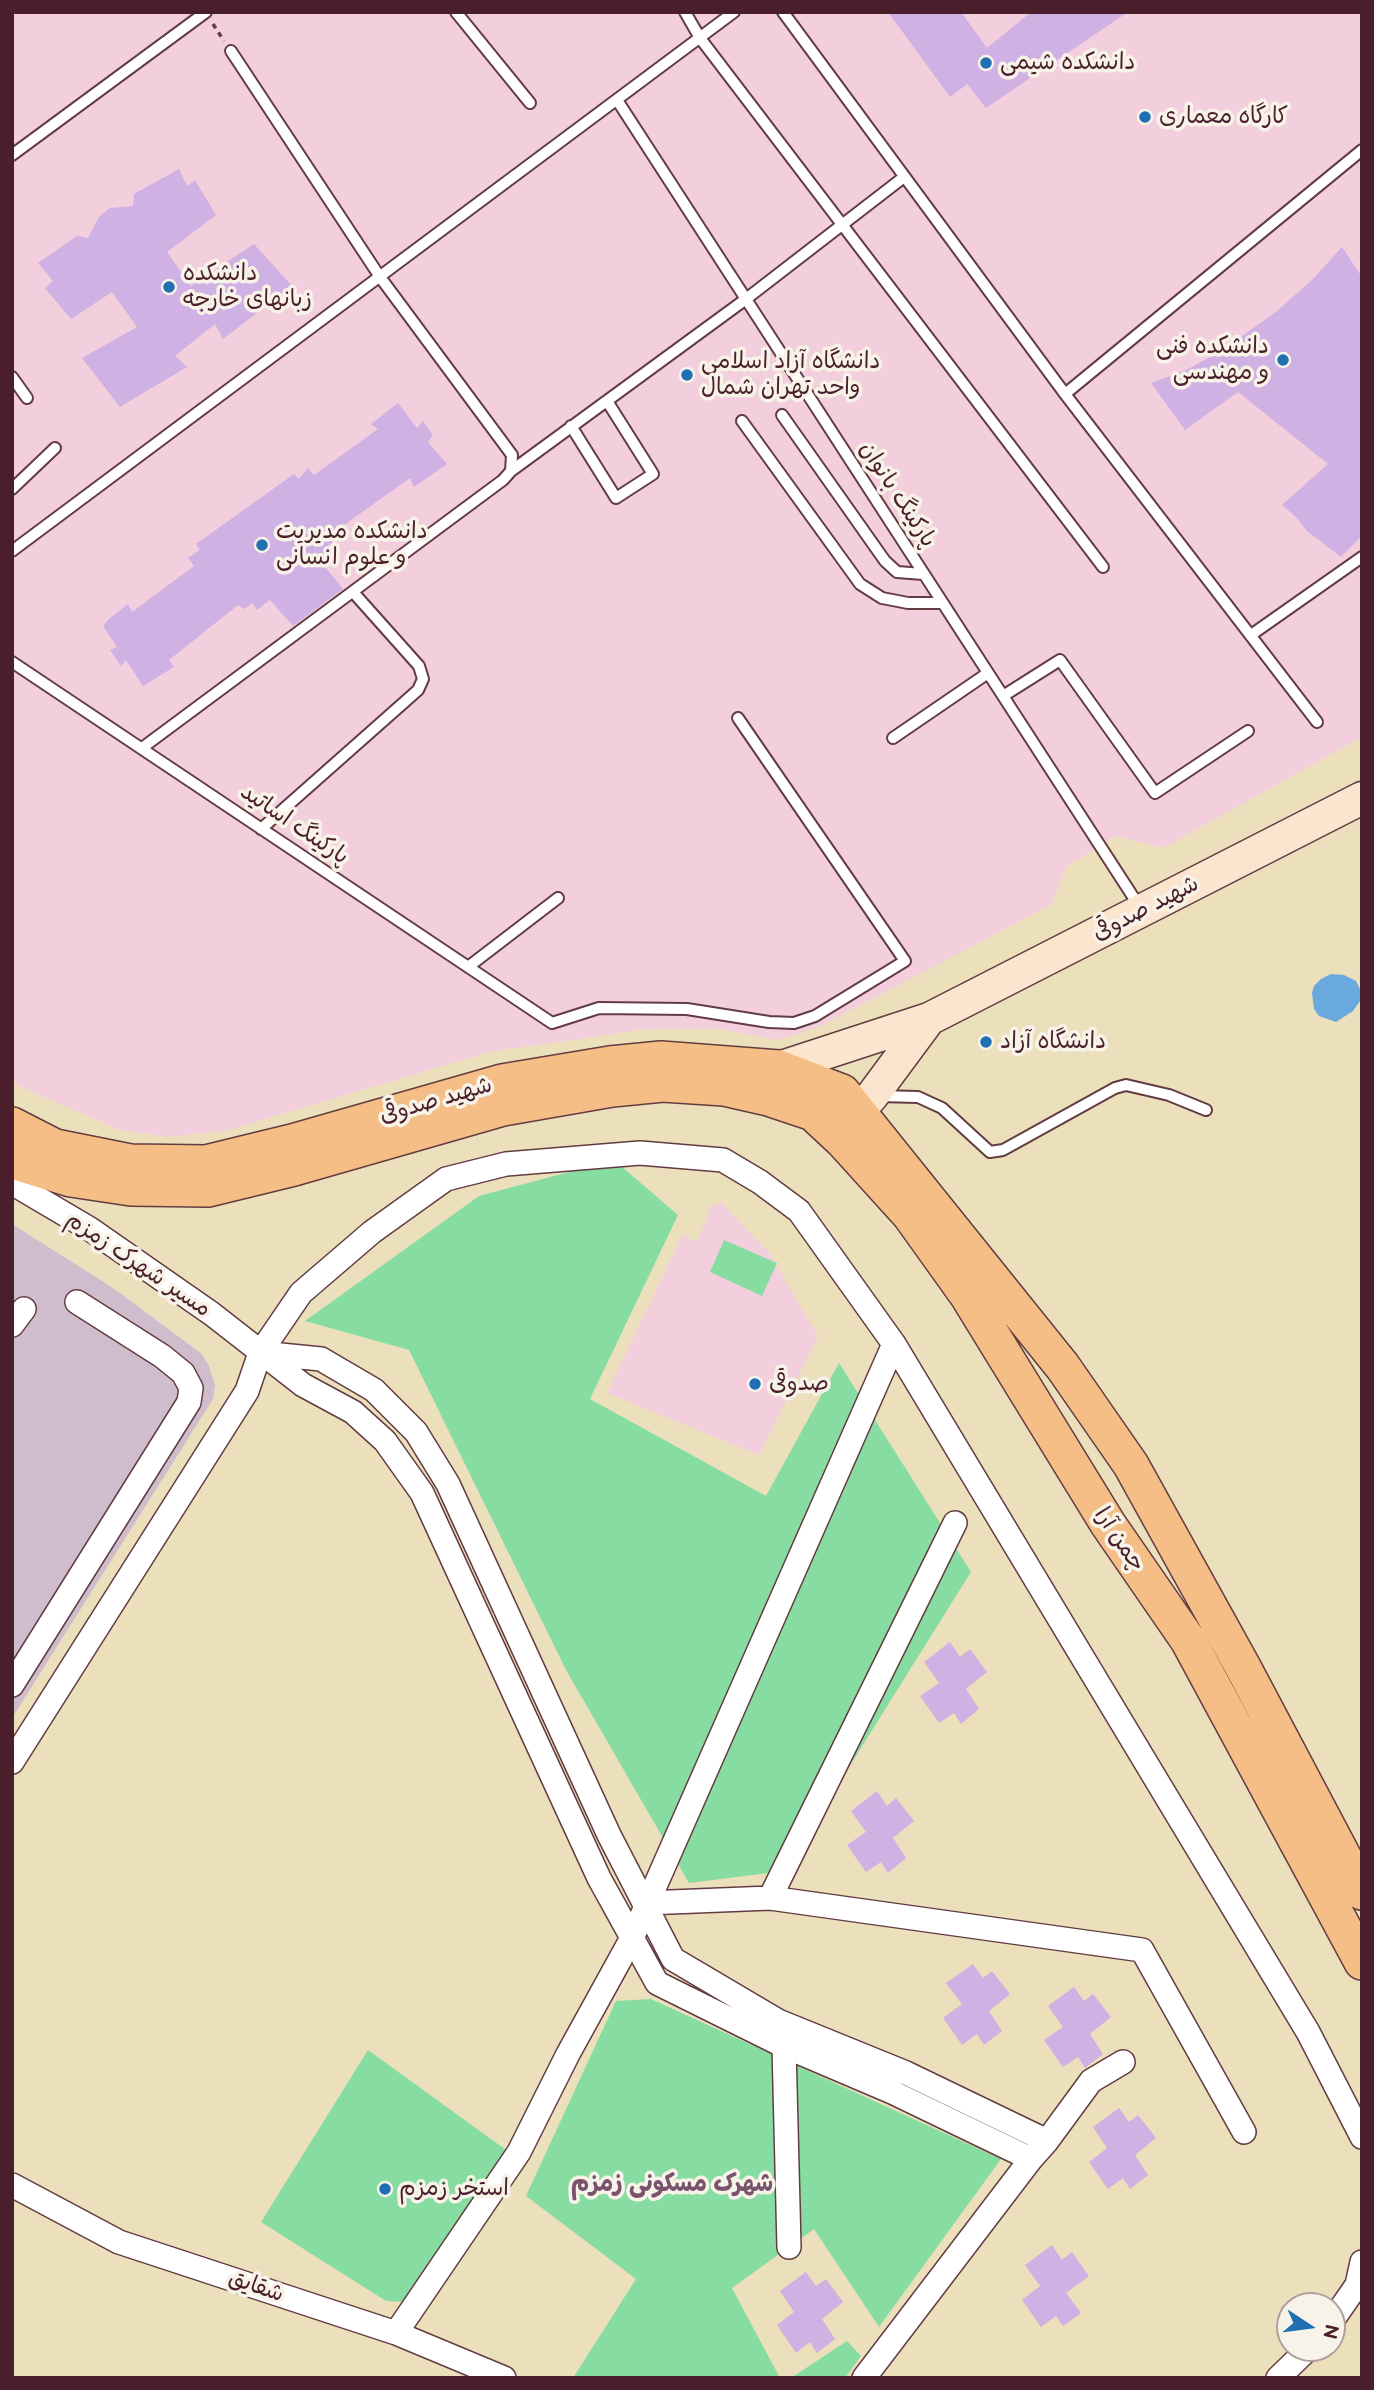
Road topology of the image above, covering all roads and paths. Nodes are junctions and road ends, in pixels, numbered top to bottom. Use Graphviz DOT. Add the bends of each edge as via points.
graph roads {
  1 [pos="206,12"];
  2 [pos="456,12"];
  3 [pos="685,12"];
  4 [pos="734,12"];
  5 [pos="783,12"];
  6 [pos="700,37"];
  7 [pos="231,51"];
  8 [pos="617,100"];
  9 [pos="530,103"];
  10 [pos="1362,150"];
  11 [pos="12,155"];
  12 [pos="904,177"];
  13 [pos="842,224"];
  14 [pos="380,277"];
  15 [pos="746,299"];
  16 [pos="12,377"];
  17 [pos="1066,394"];
  18 [pos="27,398"];
  19 [pos="607,401"];
  20 [pos="782,415"];
  21 [pos="742,421"];
  22 [pos="571,426"];
  23 [pos="55,448"];
  24 [pos="511,471"];
  25 [pos="12,489"];
  26 [pos="12,551"];
  27 [pos="1362,557"];
  28 [pos="1103,567"];
  29 [pos="923,574"];
  30 [pos="353,592"];
  31 [pos="941,603"];
  32 [pos="1251,635"];
  33 [pos="12,662"];
  34 [pos="988,673"];
  35 [pos="1003,696"];
  36 [pos="738,718"];
  37 [pos="1317,722"];
  38 [pos="1248,731"];
  39 [pos="893,738"];
  40 [pos="142,748"];
  41 [pos="1362,798"];
  42 [pos="261,829"];
  43 [pos="558,898"];
  44 [pos="1142,911"];
  45 [pos="468,967"];
  46 [pos="929,1019"];
  47 [pos="779,1068"];
  48 [pos="1206,1110"];
  49 [pos="858,1116"];
  50 [pos="12,1125"];
  51 [pos="12,1161"];
  52 [pos="71,1179"];
  53 [pos="12,1183"];
  54 [pos="50,1207"];
  55 [pos="76,1302"];
  56 [pos="894,1344"];
  57 [pos="260,1353"];
  58 [pos="1108,1432"];
  59 [pos="1064,1456"];
  60 [pos="1162,1518"];
  61 [pos="955,1523"];
  62 [pos="1121,1545"];
  63 [pos="12,1685"];
  64 [pos="12,1762"];
  65 [pos="1362,1892"];
  66 [pos="770,1898"];
  67 [pos="646,1903"];
  68 [pos="633,1936"];
  69 [pos="1362,1962"];
  70 [pos="778,2021"];
  71 [pos="784,2046"];
  72 [pos="1123,2062"];
  73 [pos="899,2082"];
  74 [pos="1244,2132"];
  75 [pos="1362,2137"];
  76 [pos="1047,2141"];
  77 [pos="1031,2159"];
  78 [pos="12,2185"];
  79 [pos="789,2247"];
  80 [pos="1362,2262"];
  81 [pos="1346,2300"];
  82 [pos="396,2333"];
  83 [pos="1295,2362"];
  84 [pos="504,2378"];
  85 [pos="864,2378"];
  86 [pos="1278,2378"];
  1 -- 7 [label="path"];
  1 -- 11 [label="lane"];
  2 -- 9 [label="lane"];
  3 -- 6 [label="lane"];
  4 -- 6 [label="lane"];
  5 -- 12 [label="lane"];
  6 -- 8 [label="lane"];
  6 -- 13 [label="lane"];
  7 -- 14 [label="lane"];
  8 -- 14 [label="lane"];
  8 -- 15 [label="lane, پارکینگ بانوان"];
  10 -- 17 [label="lane"];
  12 -- 13 [label="lane"];
  12 -- 17 [label="lane"];
  13 -- 15 [label="lane"];
  13 -- 28 [label="lane"];
  14 -- 24 [label="lane" via="512,455"];
  14 -- 26 [label="lane"];
  15 -- 19 [label="lane"];
  15 -- 29 [label="lane, پارکینگ بانوان"];
  16 -- 18 [label="lane"];
  17 -- 32 [label="lane"];
  19 -- 22 [label="lane"];
  19 -- 22 [label="lane" via="653,474 616,498"];
  20 -- 29 [label="lane" via="885,561 897,572"];
  21 -- 31 [label="lane" via="860,584 883,598"];
  22 -- 24 [label="lane"];
  23 -- 25 [label="lane"];
  24 -- 30 [label="lane"];
  27 -- 32 [label="lane"];
  29 -- 31 [label="lane, پارکینگ بانوان"];
  30 -- 40 [label="lane"];
  30 -- 42 [label="lane" via="419,666 423,679 418,690"];
  31 -- 34 [label="lane, پارکینگ بانوان"];
  32 -- 37 [label="lane"];
  33 -- 40 [label="lane, پارکینگ اساتید"];
  34 -- 35 [label="lane, پارکینگ بانوان"];
  34 -- 39 [label="lane"];
  35 -- 38 [label="lane" via="1060,660 1155,793"];
  35 -- 44 [label="lane, پارکینگ بانوان"];
  36 -- 45 [label="lane, پارکینگ اساتید" via="905,961 815,1016 794,1023 654,1008 598,1008 552,1023"];
  40 -- 42 [label="lane, پارکینگ اساتید"];
  41 -- 44 [label="main road, شهید صدوقی"];
  42 -- 45 [label="lane, پارکینگ اساتید"];
  43 -- 45 [label="lane"];
  44 -- 46 [label="main road, شهید صدوقی"];
  46 -- 47 [label="main road, شهید صدوقی"];
  46 -- 49 [label="main road"];
  47 -- 49 [label="main road, شهید صدوقی" via="842,1091"];
  47 -- 50 [label="main road, شهید صدوقی" via="661,1059 610,1064 502,1082 206,1163 130,1162 55,1147"];
  48 -- 49 [label="lane" via="1169,1095 1115,1088 1003,1150 990,1152 942,1108 918,1097"];
  49 -- 52 [label="main road, شهید صدوقی" via="813,1113 724,1088 663,1084 503,1108 208,1189 131,1188"];
  49 -- 58 [label="main road, چمن آرا" via="1063,1367"];
  49 -- 59 [label="main road, چمن آرا" via="910,1215 968,1296"];
  51 -- 52 [label="main road, شهید صدوقی"];
  52 -- 54 [label="street" via="55,1185"];
  53 -- 54 [label="street, مسیر شهرک زمزم"];
  54 -- 57 [label="street, مسیر شهرک زمزم" via="190,1298"];
  55 -- 63 [label="street" via="183,1373 191,1388 189,1402"];
  56 -- 57 [label="street" via="799,1211 723,1160 640,1153 506,1164 446,1179 372,1232 301,1293"];
  56 -- 67 [label="street"];
  56 -- 75 [label="street" via="1308,2032"];
  57 -- 64 [label="street" via="247,1391"];
  57 -- 67 [label="street" via="321,1359 374,1390 416,1432 448,1483 608,1835"];
  57 -- 68 [label="street, مسیر شهرک زمزم" via="303,1385 354,1412 385,1441 422,1493 599,1878"];
  58 -- 59 [label="main road" via="1104,1452 1097,1460"];
  58 -- 60 [label="main road, چمن آرا"];
  59 -- 62 [label="main road, چمن آرا"];
  60 -- 62 [label="main road" via="1131,1509 1122,1516"];
  60 -- 65 [label="main road, چمن آرا"];
  61 -- 66 [label="street"];
  62 -- 69 [label="main road, چمن آرا" via="1188,1640"];
  66 -- 67 [label="street"];
  66 -- 74 [label="street" via="1142,1950"];
  67 -- 68 [label="street"];
  67 -- 70 [label="street" via="673,1959"];
  68 -- 71 [label="street, مسیر شهرک زمزم" via="657,1983"];
  68 -- 82 [label="street" via="519,2152"];
  70 -- 71 [label="street"];
  70 -- 73 [label="street"];
  71 -- 73 [label="street, مسیر شهرک زمزم"];
  71 -- 79 [label="street"];
  72 -- 76 [label="street" via="1091,2081"];
  73 -- 76 [label="street"];
  73 -- 77 [label="street"];
  76 -- 77 [label="street"];
  77 -- 85 [label="street"];
  78 -- 82 [label="street, شقایق" via="119,2242"];
  80 -- 81 [label="street" via="1357,2284"];
  82 -- 84 [label="street, شقایق"];
  83 -- 86 [label="street"];
}
